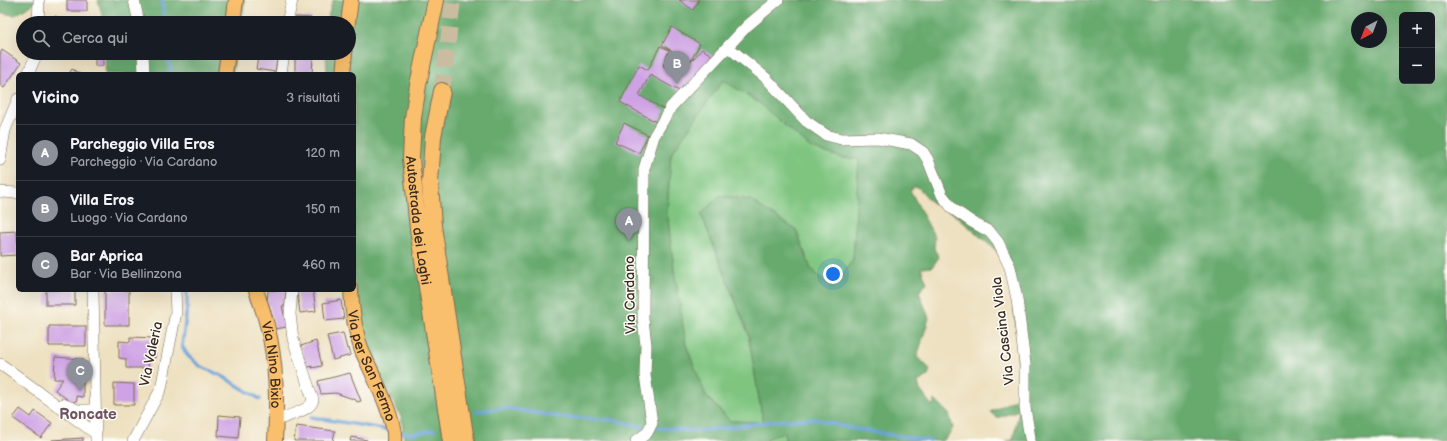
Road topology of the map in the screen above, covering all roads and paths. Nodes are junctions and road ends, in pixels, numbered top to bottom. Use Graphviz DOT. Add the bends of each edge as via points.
graph roads {
  1 [pos="134,0"];
  2 [pos="236,0"];
  3 [pos="292,0"];
  4 [pos="351,0"];
  5 [pos="436,0"];
  6 [pos="778,0"];
  7 [pos="39,1"];
  8 [pos="38,16"];
  9 [pos="137,16"];
  10 [pos="234,16"];
  11 [pos="289,16"];
  12 [pos="349,16"];
  13 [pos="728,47"];
  14 [pos="34,60"];
  15 [pos="143,60"];
  16 [pos="227,60"];
  17 [pos="283,60"];
  18 [pos="344,60"];
  19 [pos="29,72"];
  20 [pos="144,72"];
  21 [pos="225,72"];
  22 [pos="281,72"];
  23 [pos="343,72"];
  24 [pos="442,91"];
  25 [pos="16,104"];
  26 [pos="0,160"];
  27 [pos="0,192"];
  28 [pos="16,193"];
  29 [pos="93,292"];
  30 [pos="174,292"];
  31 [pos="257,292"];
  32 [pos="292,292"];
  33 [pos="351,292"];
  34 [pos="0,359"];
  35 [pos="0,364"];
  36 [pos="10,370"];
  37 [pos="50,399"];
  38 [pos="95,410"];
  39 [pos="276,420"];
  40 [pos="96,437"];
  41 [pos="1030,438"];
  42 [pos="133,441"];
  43 [pos="275,441"];
  44 [pos="394,441"];
  45 [pos="451,441"];
  46 [pos="466,441"];
  47 [pos="636,441"];
  1 -- 9 [label="street"];
  2 -- 10 [label="main road"];
  3 -- 11 [label="street"];
  4 -- 12 [label="main road"];
  5 -- 45 [label="highway, Autostrada dei Laghi" via="418,85 411,158 418,229"];
  6 -- 13 [label="street, Via Cardano" via="747,26"];
  7 -- 8 [label="street"];
  13 -- 41 [label="street, Via Cascina Viola" via="766,78 806,121 826,135 841,138 878,138 911,144 928,160 942,195 953,209 990,232 998,242 1010,266 1017,299"];
  13 -- 47 [label="street, Via Cardano" via="671,106 654,136 644,169 643,319 646,345 645,375 652,422 646,433"];
  14 -- 19 [label="street"];
  15 -- 20 [label="street"];
  16 -- 21 [label="main road"];
  17 -- 22 [label="street"];
  18 -- 23 [label="main road"];
  24 -- 46 [label="highway, Autostrada dei Laghi" via="433,137 430,183 433,226"];
  25 -- 26 [label="street" via="5,130"];
  27 -- 28 [label="street"];
  29 -- 38 [label="street"];
  30 -- 42 [label="street, Via Valeria" via="176,312 161,389"];
  31 -- 39 [label="main road, Via Nino Bixio" via="272,349"];
  32 -- 39 [label="street" via="290,314 293,339 313,400 306,409"];
  33 -- 44 [label="main road, Via per San Fermo" via="362,350 392,421"];
  34 -- 36 [label="street"];
  35 -- 36 [label="street"];
  36 -- 37 [label="street"];
  37 -- 38 [label="street" via="78,410"];
  37 -- 40 [label="street"];
  38 -- 40 [label="street"];
  39 -- 43 [label="main road, Via Nino Bixio"];
}
